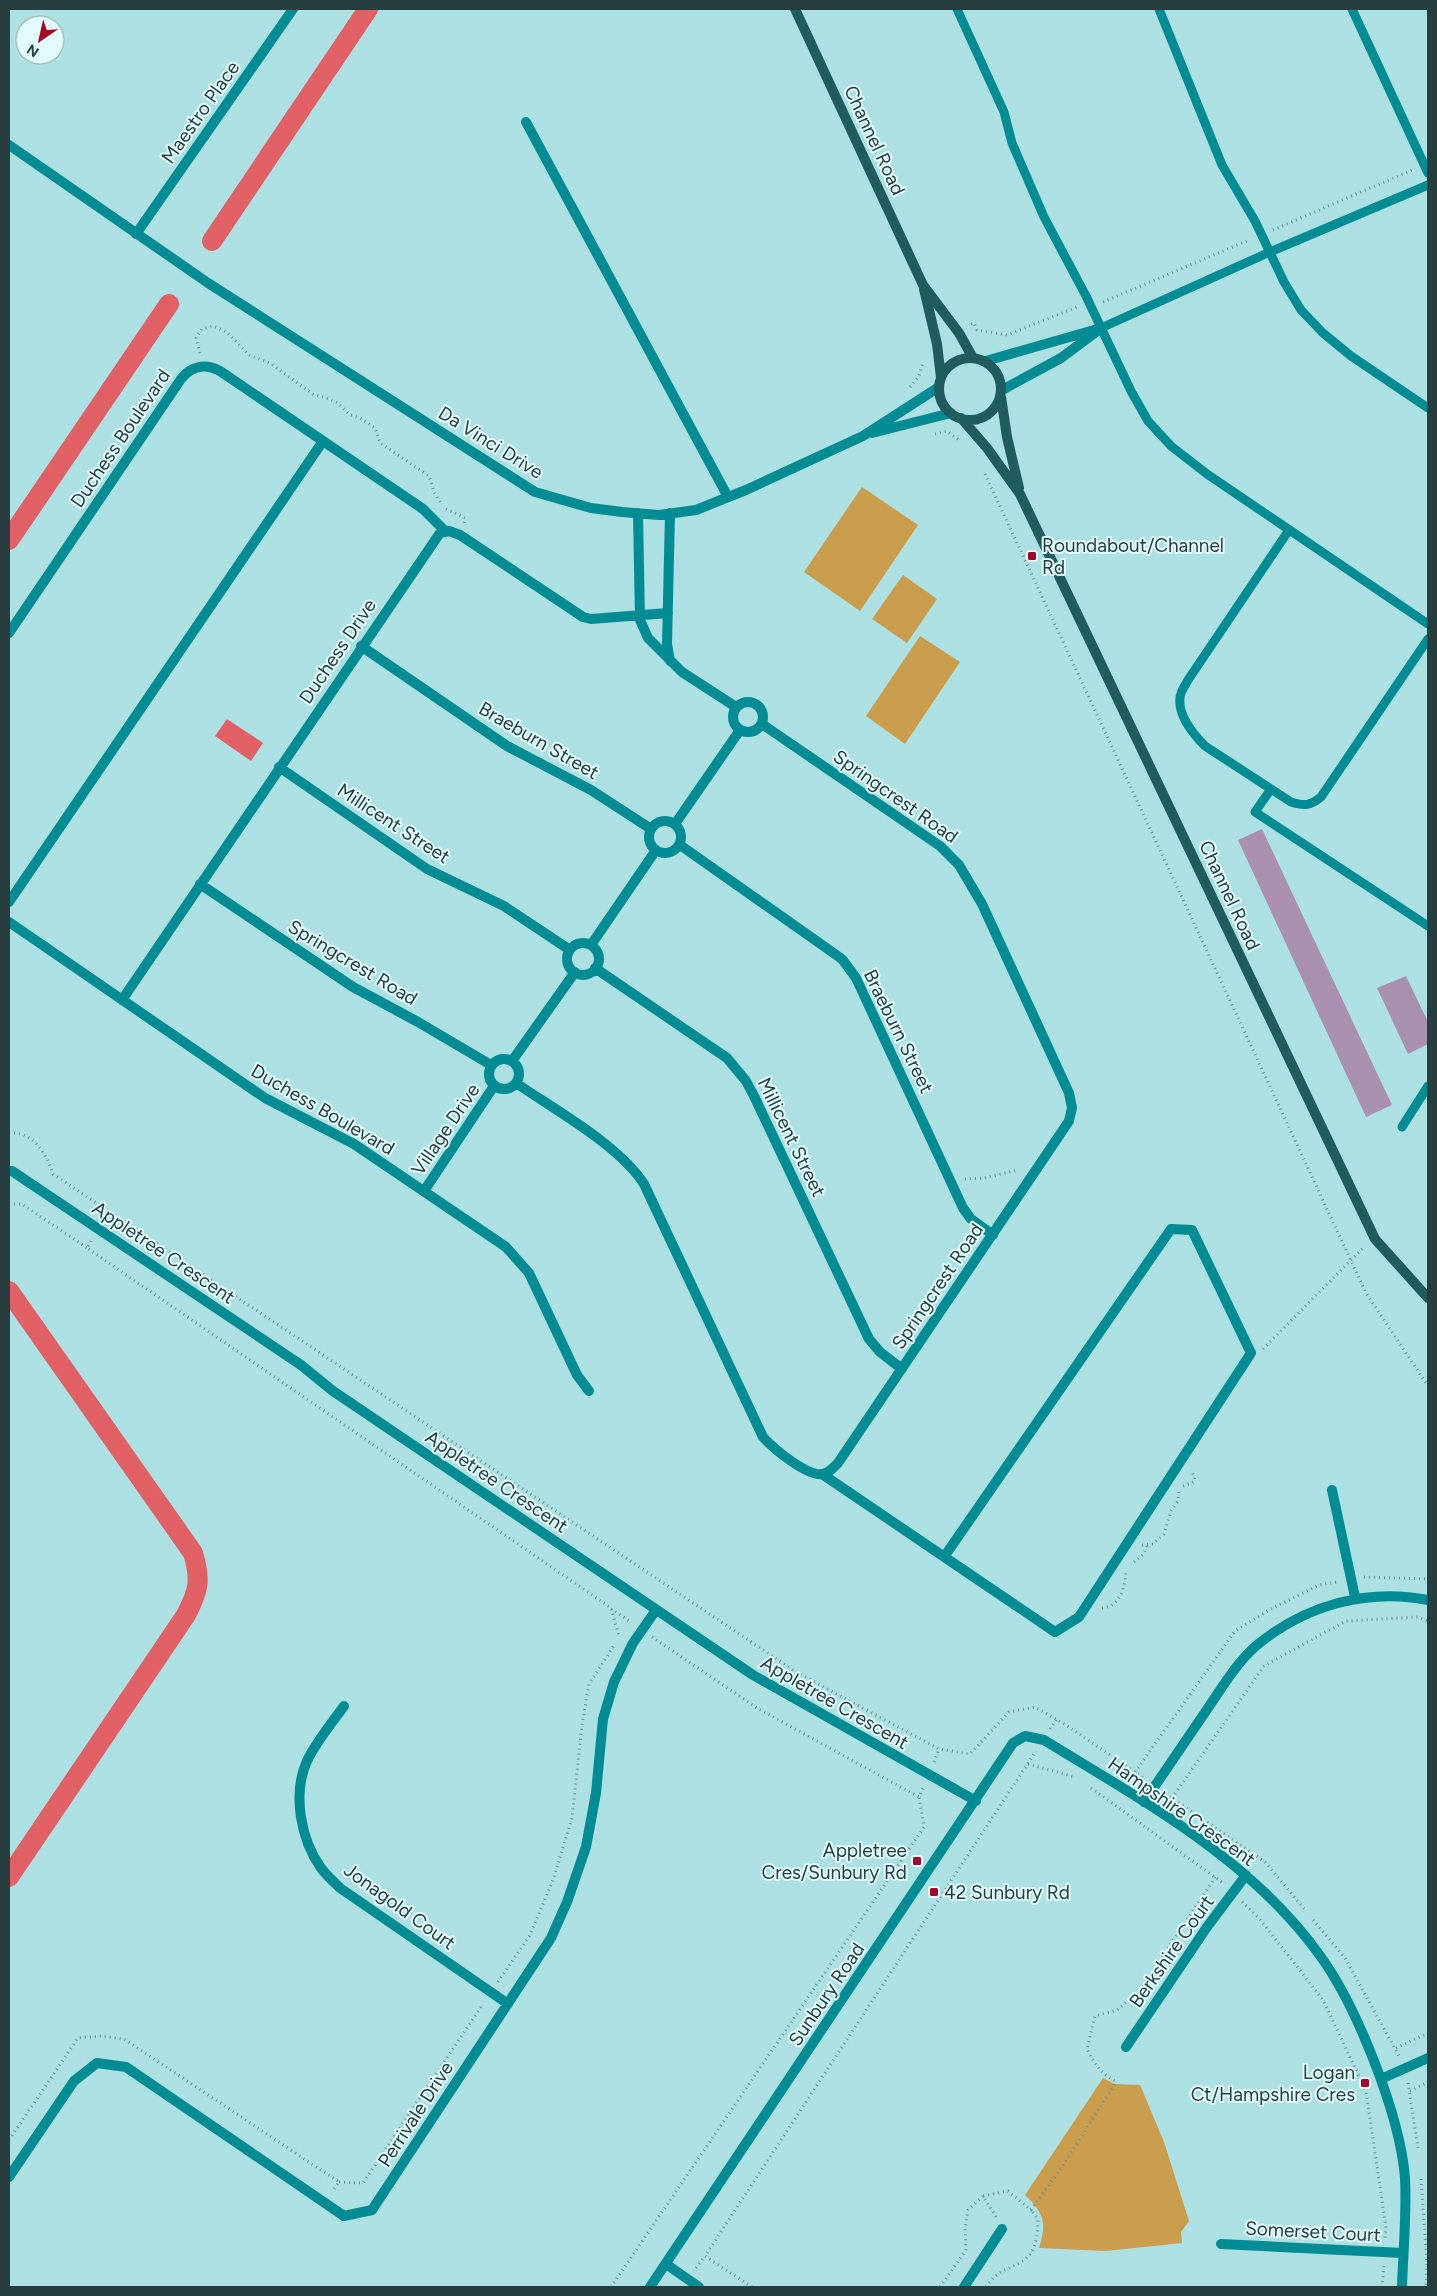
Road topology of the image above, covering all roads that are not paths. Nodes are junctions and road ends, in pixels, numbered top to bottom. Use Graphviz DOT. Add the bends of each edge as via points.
graph roads {
  1 [pos="293,9"];
  2 [pos="795,9"];
  3 [pos="957,9"];
  4 [pos="1158,9"];
  5 [pos="1352,9"];
  6 [pos="526,122"];
  7 [pos="9,145"];
  8 [pos="1428,173"];
  9 [pos="1428,185"];
  10 [pos="136,234"];
  11 [pos="1270,252"];
  12 [pos="923,285"];
  13 [pos="1101,328"];
  14 [pos="973,358"];
  15 [pos="986,362"];
  16 [pos="940,383"];
  17 [pos="1002,392"];
  18 [pos="1428,408"];
  19 [pos="951,413"];
  20 [pos="961,418"];
  21 [pos="863,436"];
  22 [pos="324,441"];
  23 [pos="1020,494"];
  24 [pos="728,497"];
  25 [pos="638,513"];
  26 [pos="670,513"];
  27 [pos="1289,530"];
  28 [pos="445,531"];
  29 [pos="668,613"];
  30 [pos="640,614"];
  31 [pos="1428,624"];
  32 [pos="9,633"];
  33 [pos="1428,639"];
  34 [pos="361,646"];
  35 [pos="670,661"];
  36 [pos="736,708"];
  37 [pos="762,724"];
  38 [pos="740,730"];
  39 [pos="279,767"];
  40 [pos="1271,789"];
  41 [pos="675,824"];
  42 [pos="651,829"];
  43 [pos="680,845"];
  44 [pos="656,850"];
  45 [pos="200,884"];
  46 [pos="9,902"];
  47 [pos="9,922"];
  48 [pos="1428,926"];
  49 [pos="591,945"];
  50 [pos="570,950"];
  51 [pos="596,968"];
  52 [pos="575,972"];
  53 [pos="122,1000"];
  54 [pos="512,1061"];
  55 [pos="491,1065"];
  56 [pos="516,1083"];
  57 [pos="494,1086"];
  58 [pos="1428,1086"];
  59 [pos="1402,1128"];
  60 [pos="12,1171"];
  61 [pos="424,1191"];
  62 [pos="993,1235"];
  63 [pos="1428,1298"];
  64 [pos="902,1369"];
  65 [pos="589,1391"];
  66 [pos="822,1474"];
  67 [pos="1332,1490"];
  68 [pos="944,1557"];
  69 [pos="1355,1597"];
  70 [pos="1428,1600"];
  71 [pos="656,1610"];
  72 [pos="344,1706"];
  73 [pos="1042,1739"];
  74 [pos="976,1801"];
  75 [pos="1144,1802"];
  76 [pos="1246,1875"];
  77 [pos="508,2004"];
  78 [pos="1126,2047"];
  79 [pos="1428,2058"];
  80 [pos="1382,2079"];
  81 [pos="9,2177"];
  82 [pos="1002,2229"];
  83 [pos="1221,2244"];
  84 [pos="1403,2253"];
  85 [pos="666,2264"];
  86 [pos="650,2287"];
  87 [pos="700,2287"];
  88 [pos="964,2287"];
  89 [pos="1402,2287"];
  1 -- 10 [label="street, Maestro Place"];
  2 -- 12 [label="street, Channel Road"];
  3 -- 13 [label="lane" via="1004,112 1012,143 1044,217"];
  4 -- 11 [label="lane" via="1222,165"];
  5 -- 8 [label="lane"];
  6 -- 24 [label="street"];
  7 -- 10 [label="street, Da Vinci Drive"];
  9 -- 11 [label="lane"];
  10 -- 25 [label="street, Da Vinci Drive" via="535,492 591,508"];
  11 -- 13 [label="lane"];
  11 -- 18 [label="lane" via="1301,310 1323,333"];
  12 -- 14 [label="street, Channel Road" via="957,330"];
  12 -- 16 [label="street, Channel Road" via="937,344"];
  13 -- 15 [label="street"];
  13 -- 17 [label="street" via="1061,358"];
  13 -- 27 [label="lane" via="1130,391 1148,421 1171,446"];
  14 -- 15 [label="street"];
  14 -- 16 [label="street" via="960,359 948,366"];
  15 -- 17 [label="street" via="996,370"];
  16 -- 19 [label="street" via="940,397"];
  16 -- 21 [label="street, Da Vinci Drive"];
  17 -- 20 [label="street" via="997,404 986,415 971,420"];
  17 -- 23 [label="street, Channel Road" via="1007,437"];
  19 -- 20 [label="street"];
  19 -- 21 [label="street, Da Vinci Drive"];
  20 -- 23 [label="street, Channel Road"];
  21 -- 24 [label="street, Da Vinci Drive"];
  22 -- 28 [label="street, Duchess Boulevard" via="423,509"];
  22 -- 32 [label="street, Duchess Boulevard" via="220,370 203,366 194,368 181,379"];
  22 -- 46 [label="street"];
  23 -- 63 [label="street, Channel Road" via="1375,1239"];
  24 -- 26 [label="street, Da Vinci Drive" via="696,510"];
  25 -- 26 [label="street, Da Vinci Drive"];
  25 -- 30 [label="street"];
  26 -- 29 [label="street"];
  27 -- 31 [label="lane"];
  27 -- 40 [label="lane" via="1188,680 1180,697 1181,712 1194,736"];
  28 -- 30 [label="street" via="460,535 583,617"];
  28 -- 34 [label="street, Duchess Drive" via="436,536"];
  29 -- 30 [label="street"];
  29 -- 35 [label="street"];
  30 -- 35 [label="street" via="648,638"];
  33 -- 40 [label="lane" via="1321,797 1312,805 1303,806"];
  34 -- 39 [label="street, Duchess Drive"];
  34 -- 42 [label="street, Braeburn Street" via="507,746 590,790"];
  35 -- 36 [label="street"];
  36 -- 37 [label="street" via="744,702 754,702 762,709"];
  36 -- 38 [label="street" via="733,717"];
  37 -- 38 [label="street" via="750,732"];
  37 -- 62 [label="street, Springcrest Road" via="940,846 954,860 968,878 1069,1093 1072,1108 1069,1121"];
  38 -- 41 [label="street"];
  39 -- 45 [label="street, Duchess Drive"];
  39 -- 50 [label="street, Millicent Street" via="427,868 504,906"];
  40 -- 48 [label="lane" via="1256,812"];
  41 -- 42 [label="street" via="662,821"];
  41 -- 43 [label="street" via="681,831"];
  42 -- 44 [label="street" via="650,843"];
  43 -- 44 [label="street" via="666,853"];
  43 -- 62 [label="street, Braeburn Street" via="842,959 856,978 963,1208 971,1219"];
  44 -- 49 [label="street"];
  45 -- 53 [label="street, Duchess Drive"];
  45 -- 55 [label="street, Springcrest Road" via="353,987"];
  47 -- 53 [label="street, Duchess Boulevard"];
  49 -- 50 [label="street" via="582,943"];
  49 -- 51 [label="street" via="598,954"];
  50 -- 52 [label="street" via="568,965"];
  51 -- 52 [label="street" via="588,973"];
  51 -- 64 [label="street, Millicent Street" via="727,1058 738,1070 754,1096 869,1339"];
  52 -- 54 [label="street"];
  53 -- 61 [label="street, Duchess Boulevard" via="265,1098 350,1141"];
  54 -- 55 [label="street" via="498,1060"];
  54 -- 56 [label="street" via="519,1071"];
  55 -- 57 [label="street" via="489,1079"];
  56 -- 57 [label="street" via="508,1089"];
  56 -- 66 [label="street" via="612,1149 635,1171 763,1437 798,1465"];
  57 -- 61 [label="street, Village Drive"];
  58 -- 59 [label="lane"];
  60 -- 71 [label="street, Appletree Crescent"];
  61 -- 65 [label="street, Duchess Boulevard" via="517,1257 529,1273 577,1375"];
  62 -- 64 [label="street, Springcrest Road"];
  64 -- 66 [label="street, Springcrest Road" via="838,1462"];
  66 -- 68 [label="street"];
  67 -- 69 [label="street"];
  68 -- 68 [label="street" via="1171,1229 1192,1230 1252,1353 1079,1616 1055,1632"];
  69 -- 70 [label="street" via="1393,1596"];
  69 -- 75 [label="street" via="1308,1612 1256,1646 1228,1679"];
  71 -- 74 [label="street, Appletree Crescent" via="753,1675"];
  71 -- 77 [label="street, Perrivale Drive" via="633,1644 614,1682 603,1719 596,1793 586,1847 567,1902 551,1938"];
  72 -- 77 [label="street, Jonagold Court" via="307,1761 300,1810 307,1842 322,1869 340,1888"];
  73 -- 74 [label="street, Sunbury Road" via="1025,1736 1013,1743"];
  73 -- 75 [label="street, Hampshire Crescent"];
  74 -- 85 [label="street, Sunbury Road"];
  75 -- 76 [label="street, Hampshire Crescent"];
  76 -- 78 [label="street, Berkshire Court"];
  76 -- 80 [label="street, Hampshire Crescent" via="1289,1917 1321,1957 1359,2021"];
  77 -- 81 [label="street, Perrivale Drive" via="372,2210 344,2216 126,2067 97,2063 74,2081"];
  79 -- 80 [label="street"];
  80 -- 84 [label="street, Hampshire Crescent" via="1405,2177"];
  82 -- 88 [label="street"];
  83 -- 84 [label="street, Somerset Court"];
  84 -- 89 [label="street, Hampshire Crescent"];
  85 -- 86 [label="street, Sunbury Road"];
  85 -- 87 [label="street"];
}
